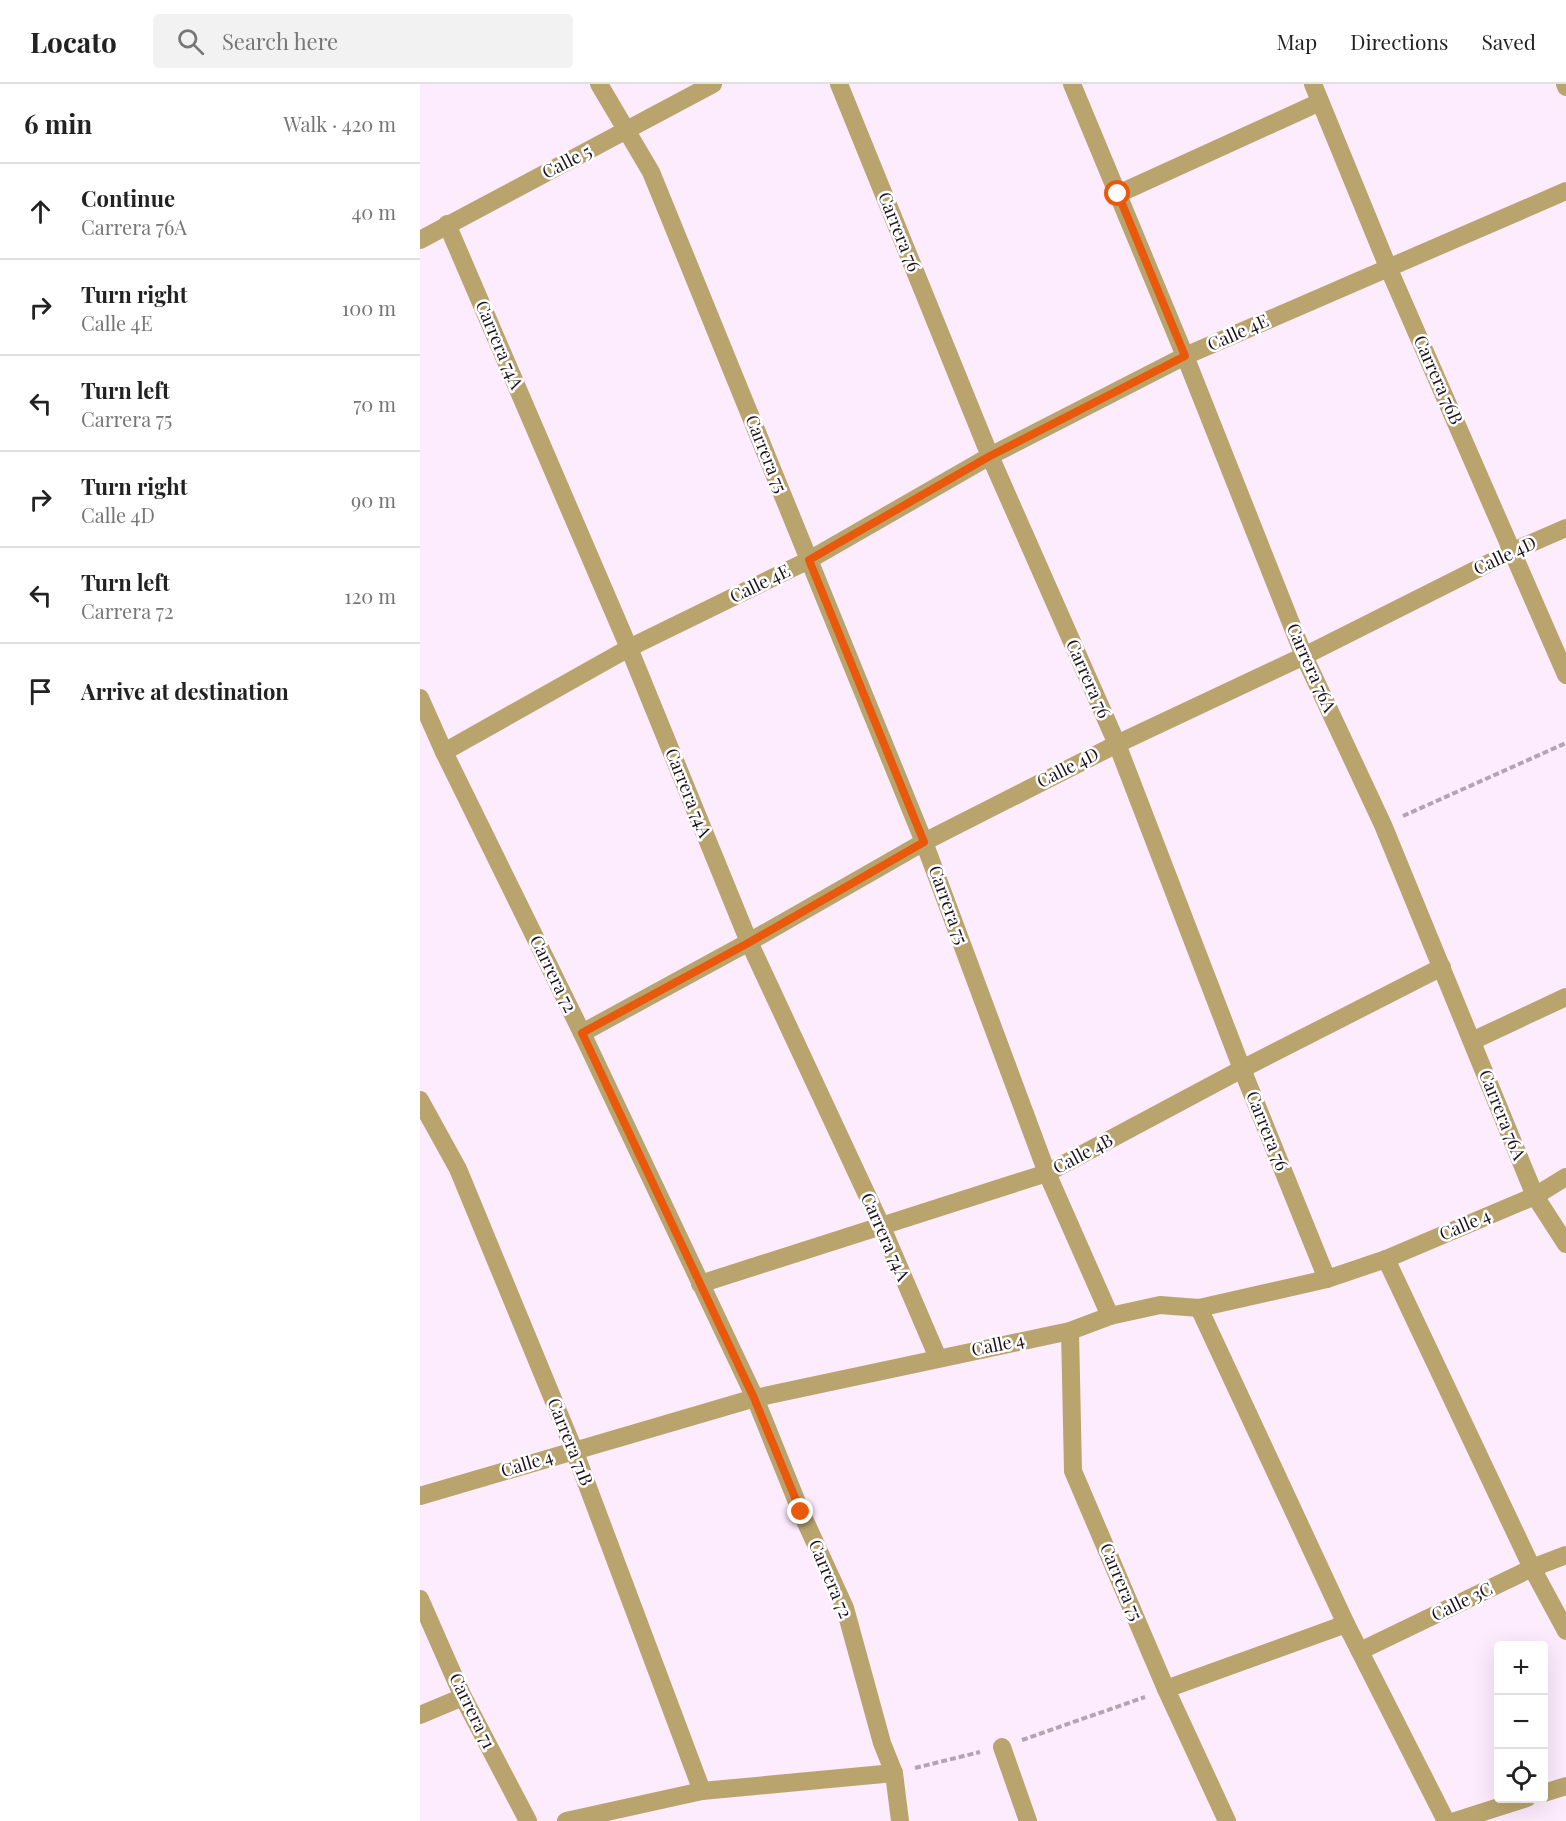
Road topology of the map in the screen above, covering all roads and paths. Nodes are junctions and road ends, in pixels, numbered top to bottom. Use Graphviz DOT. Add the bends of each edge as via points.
graph roads {
  1 [pos="599,84"];
  2 [pos="713,84"];
  3 [pos="839,84"];
  4 [pos="1072,84"];
  5 [pos="1313,84"];
  6 [pos="1320,102"];
  7 [pos="627,131"];
  8 [pos="1566,191"];
  9 [pos="1118,194"];
  10 [pos="447,224"];
  11 [pos="420,240"];
  12 [pos="1388,267"];
  13 [pos="1185,356"];
  14 [pos="990,456"];
  15 [pos="1566,528"];
  16 [pos="1513,551"];
  17 [pos="809,560"];
  18 [pos="629,648"];
  19 [pos="1304,656"];
  20 [pos="1566,675"];
  21 [pos="420,698"];
  22 [pos="1566,743"];
  23 [pos="1117,744"];
  24 [pos="444,752"];
  25 [pos="1383,825"];
  26 [pos="924,842"];
  27 [pos="750,942"];
  28 [pos="1442,968"];
  29 [pos="1566,997"];
  30 [pos="582,1033"];
  31 [pos="1472,1041"];
  32 [pos="1242,1069"];
  33 [pos="420,1100"];
  34 [pos="1047,1173"];
  35 [pos="1566,1177"];
  36 [pos="1535,1196"];
  37 [pos="881,1226"];
  38 [pos="1566,1244"];
  39 [pos="1386,1259"];
  40 [pos="1327,1279"];
  41 [pos="700,1284"];
  42 [pos="1199,1308"];
  43 [pos="1110,1316"];
  44 [pos="1070,1331"];
  45 [pos="938,1358"];
  46 [pos="754,1398"];
  47 [pos="574,1450"];
  48 [pos="420,1496"];
  49 [pos="1566,1555"];
  50 [pos="1532,1568"];
  51 [pos="420,1599"];
  52 [pos="1346,1624"];
  53 [pos="1566,1631"];
  54 [pos="1360,1651"];
  55 [pos="1166,1689"];
  56 [pos="463,1697"];
  57 [pos="420,1715"];
  58 [pos="1002,1747"];
  59 [pos="894,1773"];
  60 [pos="1566,1786"];
  61 [pos="702,1791"];
  62 [pos="1548,1792"];
  63 [pos="1511,1803"];
  64 [pos="528,1821"];
  65 [pos="566,1821"];
  66 [pos="900,1821"];
  67 [pos="1028,1821"];
  68 [pos="1227,1821"];
  69 [pos="1446,1821"];
  70 [pos="1455,1821"];
  1 -- 7 [label="street, Carrera 75"];
  2 -- 7 [label="street, Calle 5"];
  3 -- 14 [label="street, Carrera 76"];
  4 -- 9 [label="street, Carrera 76A"];
  5 -- 6 [label="street, Carrera 76B"];
  6 -- 9 [label="street"];
  6 -- 12 [label="street, Carrera 76B"];
  7 -- 10 [label="street, Calle 5"];
  7 -- 17 [label="street, Carrera 75" via="651,172"];
  8 -- 12 [label="street, Calle 4E"];
  9 -- 13 [label="street, Carrera 76A"];
  10 -- 11 [label="street, Calle 5"];
  10 -- 18 [label="street, Carrera 74A"];
  12 -- 13 [label="street, Calle 4E"];
  12 -- 16 [label="street, Carrera 76B"];
  13 -- 14 [label="street, Calle 4E"];
  13 -- 19 [label="street, Carrera 76A"];
  14 -- 17 [label="street, Calle 4E"];
  14 -- 23 [label="street, Carrera 76"];
  15 -- 16 [label="street, Calle 4D"];
  16 -- 19 [label="street, Calle 4D"];
  16 -- 20 [label="street, Carrera 76B"];
  17 -- 18 [label="street, Calle 4E"];
  17 -- 26 [label="street, Carrera 75"];
  18 -- 24 [label="street, Calle 4E"];
  18 -- 27 [label="street, Carrera 74A"];
  19 -- 23 [label="street, Calle 4D"];
  19 -- 25 [label="street, Carrera 76A"];
  21 -- 24 [label="street, Carrera 72"];
  22 -- 25 [label="path"];
  23 -- 26 [label="street, Calle 4D"];
  23 -- 32 [label="street, Carrera 76"];
  24 -- 30 [label="street, Carrera 72"];
  25 -- 28 [label="street, Carrera 76A"];
  26 -- 27 [label="street, Calle 4D"];
  26 -- 34 [label="street, Carrera 75"];
  27 -- 30 [label="street, Calle 4D"];
  27 -- 37 [label="street, Carrera 74A"];
  28 -- 31 [label="street, Carrera 76A"];
  28 -- 32 [label="street, Calle 4B"];
  29 -- 31 [label="street"];
  30 -- 41 [label="street, Carrera 72"];
  31 -- 36 [label="street, Carrera 76A"];
  32 -- 34 [label="street, Calle 4B"];
  32 -- 40 [label="street, Carrera 76"];
  33 -- 47 [label="street, Carrera 71B" via="458,1169"];
  34 -- 37 [label="street, Calle 4B"];
  34 -- 43 [label="street, Carrera 75"];
  35 -- 36 [label="street, Calle 4"];
  36 -- 38 [label="street, Carrera 76A"];
  36 -- 39 [label="street, Calle 4"];
  37 -- 41 [label="street, Calle 4B"];
  37 -- 45 [label="street, Carrera 74A"];
  39 -- 40 [label="street, Calle 4"];
  39 -- 50 [label="street"];
  40 -- 42 [label="street, Calle 4"];
  41 -- 46 [label="street, Carrera 72"];
  42 -- 43 [label="street, Calle 4" via="1160,1305"];
  42 -- 52 [label="street"];
  43 -- 44 [label="street, Calle 4"];
  44 -- 45 [label="street, Calle 4"];
  44 -- 55 [label="street, Carrera 75" via="1073,1471"];
  45 -- 46 [label="street, Calle 4"];
  46 -- 47 [label="street, Calle 4"];
  46 -- 59 [label="street, Carrera 72" via="845,1608"];
  47 -- 48 [label="street, Calle 4"];
  47 -- 61 [label="street, Carrera 71B"];
  49 -- 50 [label="street, Calle 3C"];
  50 -- 53 [label="street"];
  50 -- 54 [label="street, Calle 3C"];
  51 -- 56 [label="street, Carrera 71"];
  52 -- 54 [label="street"];
  52 -- 55 [label="street"];
  54 -- 69 [label="street"];
  55 -- 58 [label="path"];
  55 -- 68 [label="street, Carrera 75"];
  56 -- 57 [label="street"];
  56 -- 64 [label="street, Carrera 71"];
  58 -- 59 [label="path"];
  58 -- 67 [label="street"];
  59 -- 61 [label="street"];
  59 -- 66 [label="street, Carrera 72"];
  60 -- 62 [label="street"];
  61 -- 65 [label="street"];
  63 -- 70 [label="street"];
}
